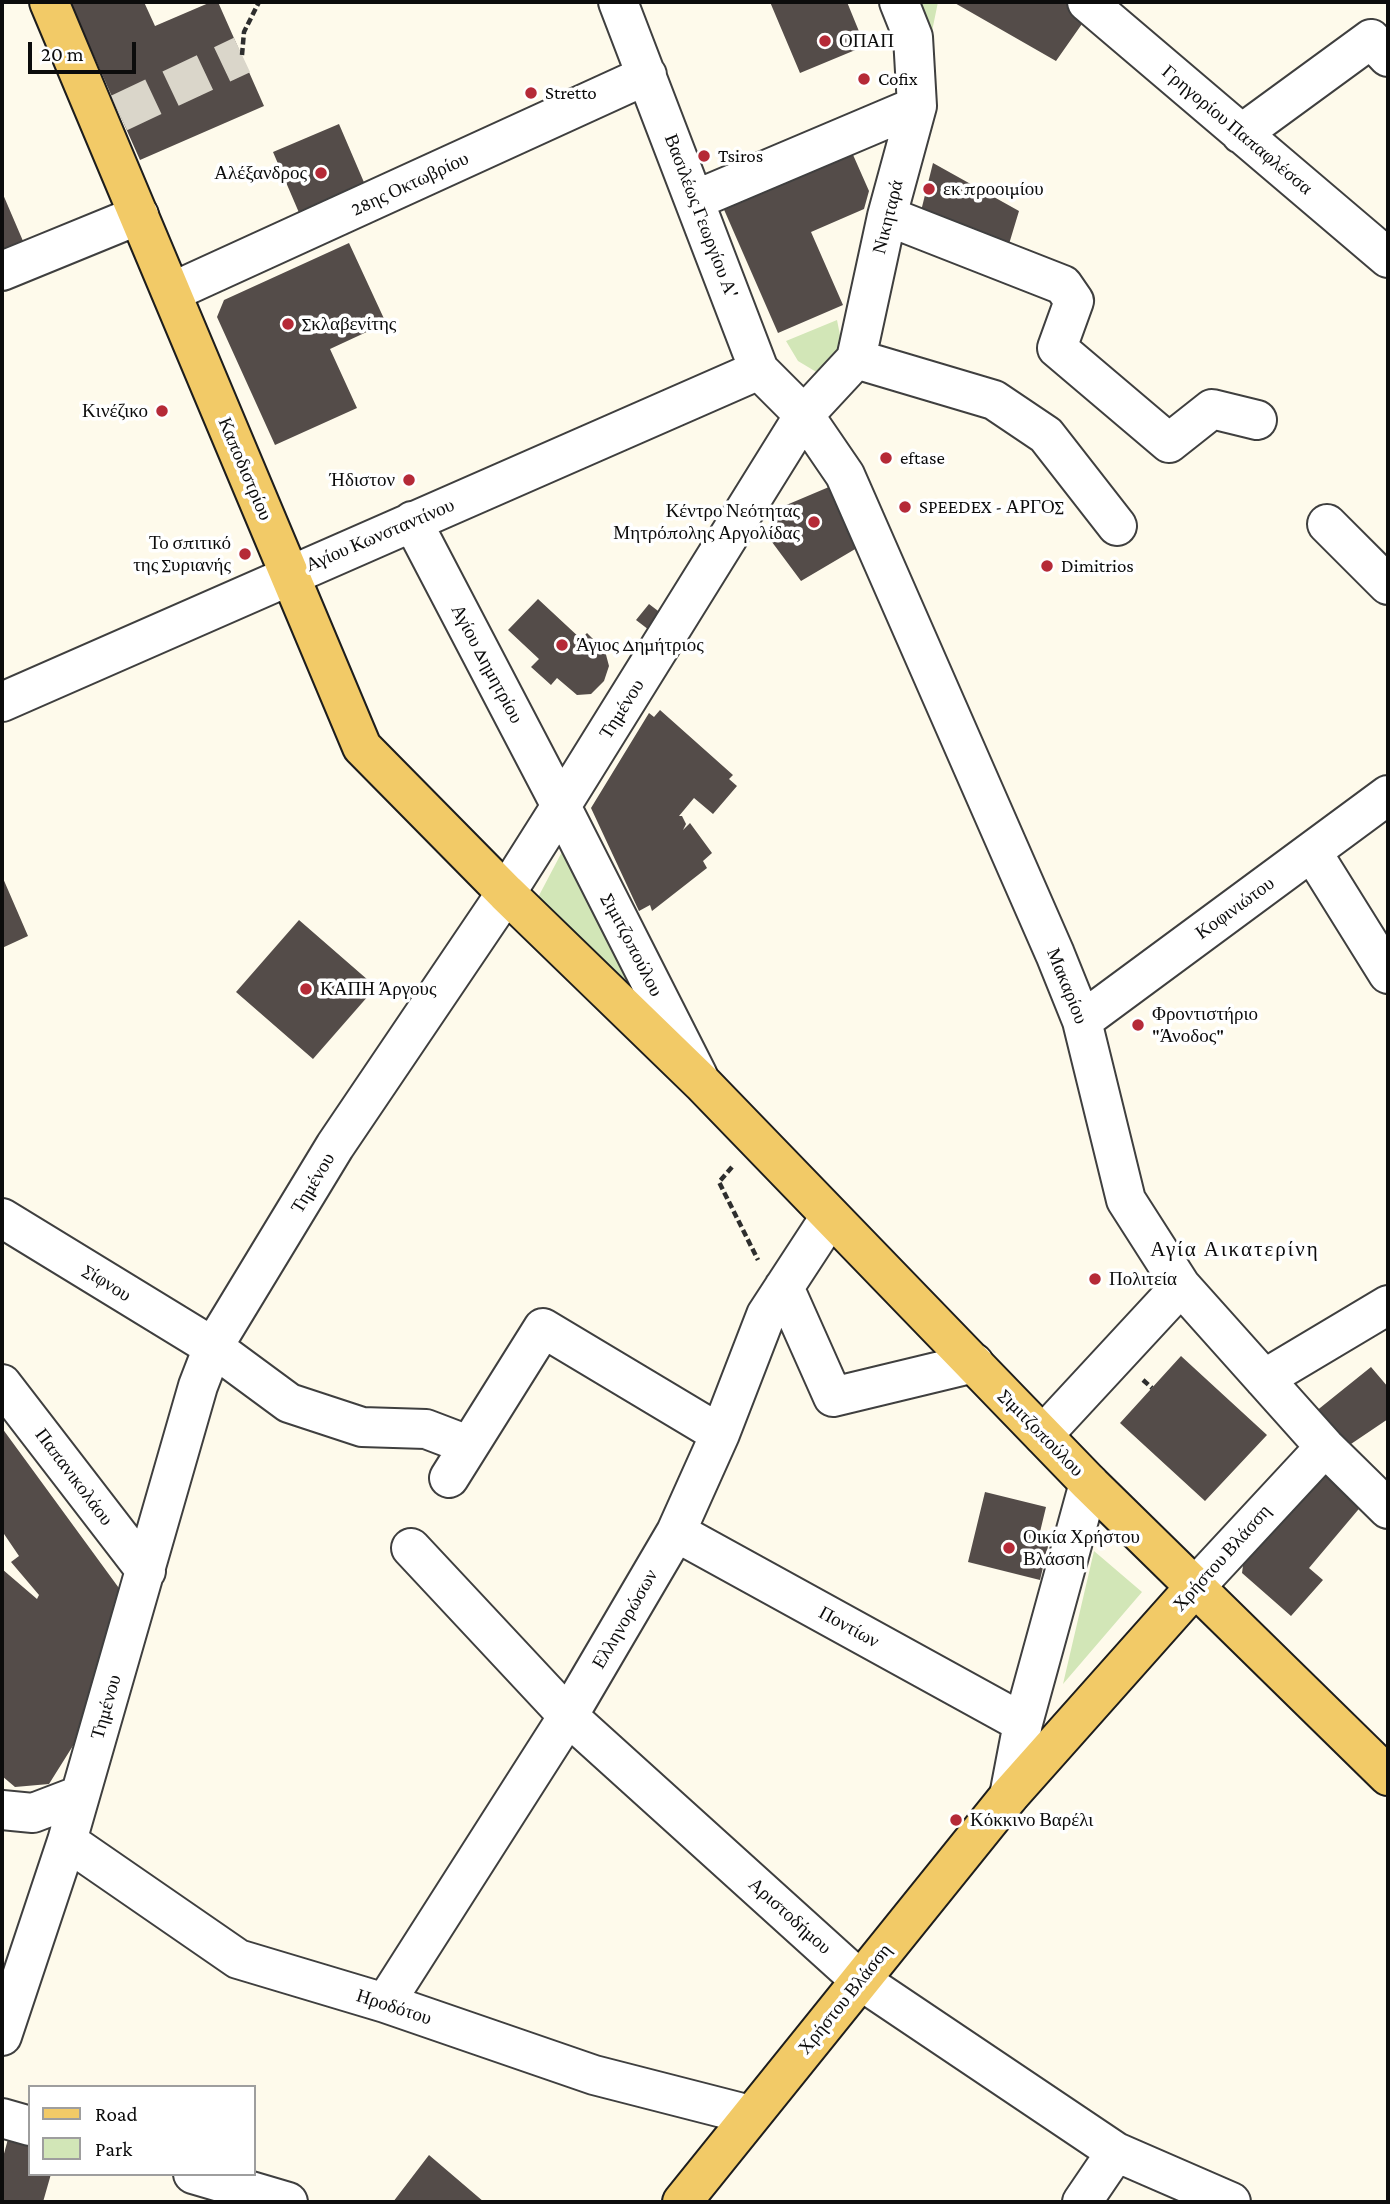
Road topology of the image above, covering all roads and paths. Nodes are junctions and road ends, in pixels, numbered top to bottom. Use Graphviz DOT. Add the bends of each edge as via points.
graph roads {
  1 [pos="49,2"];
  2 [pos="259,2"];
  3 [pos="618,2"];
  4 [pos="899,2"];
  5 [pos="1087,2"];
  6 [pos="242,55"];
  7 [pos="1388,57"];
  8 [pos="647,75"];
  9 [pos="917,106"];
  10 [pos="1241,134"];
  11 [pos="695,200"];
  12 [pos="139,215"];
  13 [pos="887,216"];
  14 [pos="1388,258"];
  15 [pos="2,271"];
  16 [pos="172,292"];
  17 [pos="856,359"];
  18 [pos="759,370"];
  19 [pos="804,415"];
  20 [pos="1257,420"];
  21 [pos="412,521"];
  22 [pos="1327,524"];
  23 [pos="1117,526"];
  24 [pos="289,574"];
  25 [pos="1388,585"];
  26 [pos="2,702"];
  27 [pos="1388,795"];
  28 [pos="561,806"];
  29 [pos="1311,852"];
  30 [pos="506,893"];
  31 [pos="1388,974"];
  32 [pos="1082,1021"];
  33 [pos="702,1083"];
  34 [pos="755,1140"];
  35 [pos="830,1217"];
  36 [pos="2,1218"];
  37 [pos="1181,1286"];
  38 [pos="780,1293"];
  39 [pos="1388,1305"];
  40 [pos="213,1347"];
  41 [pos="974,1363"];
  42 [pos="1264,1379"];
  43 [pos="2,1384"];
  44 [pos="720,1434"];
  45 [pos="1043,1435"];
  46 [pos="468,1445"];
  47 [pos="1325,1447"];
  48 [pos="449,1478"];
  49 [pos="1089,1483"];
  50 [pos="1388,1509"];
  51 [pos="676,1532"];
  52 [pos="411,1548"];
  53 [pos="146,1571"];
  54 [pos="1195,1587"];
  55 [pos="568,1716"];
  56 [pos="1023,1723"];
  57 [pos="1388,1776"];
  58 [pos="80,1795"];
  59 [pos="1009,1796"];
  60 [pos="2,1810"];
  61 [pos="66,1841"];
  62 [pos="860,1980"];
  63 [pos="385,2003"];
  64 [pos="2,2036"];
  65 [pos="750,2115"];
  66 [pos="2,2118"];
  67 [pos="28,2125"];
  68 [pos="1116,2152"];
  69 [pos="200,2176"];
  70 [pos="288,2202"];
  71 [pos="682,2202"];
  72 [pos="1082,2202"];
  73 [pos="1231,2202"];
  1 -- 12 [label="main road, Καποδιστρίου" via="109,117"];
  2 -- 6 [label="path" via="244,32"];
  3 -- 8 [label="street, Βασιλέως Γεωργίου Α'"];
  4 -- 9 [label="street, Νικηταρά" via="913,37"];
  5 -- 10 [label="street, Γρηγορίου Παπαφλέσσα"];
  7 -- 10 [label="street" via="1371,38"];
  8 -- 11 [label="street, Βασιλέως Γεωργίου Α'"];
  8 -- 16 [label="street, 28ης Οκτωβρίου"];
  9 -- 11 [label="street"];
  9 -- 13 [label="street, Νικηταρά"];
  10 -- 14 [label="street, Γρηγορίου Παπαφλέσσα"];
  11 -- 18 [label="street, Βασιλέως Γεωργίου Α'"];
  12 -- 15 [label="street"];
  12 -- 16 [label="main road, Καποδιστρίου"];
  13 -- 17 [label="street, Νικηταρά"];
  13 -- 20 [label="street" via="1063,285 1074,300 1056,348 1169,443 1212,409"];
  16 -- 24 [label="main road, Καποδιστρίου"];
  17 -- 19 [label="street"];
  17 -- 23 [label="street" via="994,400 1046,435"];
  18 -- 19 [label="street, Βασιλέως Γεωργίου Α'"];
  18 -- 21 [label="street, Αγίου Κωνσταντίνου"];
  19 -- 28 [label="street, Τημένου"];
  19 -- 32 [label="street, Μακαρίου" via="845,475"];
  21 -- 24 [label="street, Αγίου Κωνσταντίνου"];
  21 -- 28 [label="street, Αγίου Δημητρίου"];
  22 -- 25 [label="street"];
  24 -- 26 [label="street, Αγίου Κωνσταντίνου"];
  24 -- 30 [label="main road, Καποδιστρίου" via="362,747"];
  27 -- 29 [label="street, Κοφινιώτου"];
  28 -- 30 [label="street, Τημένου"];
  28 -- 33 [label="street, Σιμιτζοπούλου"];
  29 -- 31 [label="street"];
  29 -- 32 [label="street, Κοφινιώτου"];
  30 -- 33 [label="main road, Σιμιτζοπούλου"];
  30 -- 40 [label="street, Τημένου" via="335,1146"];
  32 -- 37 [label="street, Μακαρίου" via="1126,1200"];
  33 -- 34 [label="main road, Σιμιτζοπούλου"];
  34 -- 35 [label="main road, Σιμιτζοπούλου"];
  34 -- 38 [label="path" via="719,1181"];
  35 -- 38 [label="street, Ελληνορώσων"];
  35 -- 41 [label="main road, Σιμιτζοπούλου"];
  36 -- 40 [label="street, Σίφνου"];
  37 -- 42 [label="street, Μακαρίου"];
  37 -- 45 [label="street"];
  38 -- 41 [label="street" via="833,1397"];
  38 -- 44 [label="street, Ελληνορώσων" via="766,1315"];
  39 -- 42 [label="street"];
  40 -- 46 [label="street, Σίφνου" via="289,1403 362,1427 426,1429"];
  40 -- 53 [label="street, Τημένου"];
  41 -- 45 [label="main road, Σιμιτζοπούλου"];
  42 -- 47 [label="street, Μακαρίου"];
  43 -- 53 [label="street, Παπανικολάου"];
  44 -- 46 [label="street" via="542,1328"];
  44 -- 51 [label="street, Ελληνορώσων"];
  45 -- 49 [label="main road, Σιμιτζοπούλου"];
  46 -- 48 [label="street"];
  47 -- 50 [label="street, Μακαρίου"];
  47 -- 54 [label="street, Χρήστου Βλάσση"];
  49 -- 54 [label="main road, Σιμιτζοπούλου"];
  49 -- 56 [label="street, Χρήστου Βλάσση"];
  51 -- 55 [label="street, Ελληνορώσων"];
  51 -- 56 [label="street, Ποντίων"];
  52 -- 55 [label="street, Αριστοδήμου"];
  53 -- 58 [label="street, Τημένου"];
  54 -- 57 [label="main road, Σιμιτζοπούλου"];
  54 -- 59 [label="main road, Χρήστου Βλάσση"];
  55 -- 62 [label="street, Αριστοδήμου"];
  55 -- 63 [label="street, Ελληνορώσων"];
  56 -- 59 [label="street, Χρήστου Βλάσση"];
  58 -- 60 [label="street" via="33,1813"];
  58 -- 61 [label="street, Τημένου"];
  59 -- 62 [label="main road, Χρήστου Βλάσση"];
  61 -- 63 [label="street, Ηροδότου" via="238,1959"];
  61 -- 64 [label="street, Τημένου"];
  62 -- 65 [label="main road, Χρήστου Βλάσση"];
  62 -- 68 [label="street, Αριστοδήμου"];
  63 -- 65 [label="street, Ηροδότου" via="594,2075"];
  65 -- 71 [label="main road, Χρήστου Βλάσση"];
  66 -- 67 [label="street"];
  68 -- 72 [label="street"];
  68 -- 73 [label="street, Αριστοδήμου"];
  69 -- 70 [label="street"];
}
